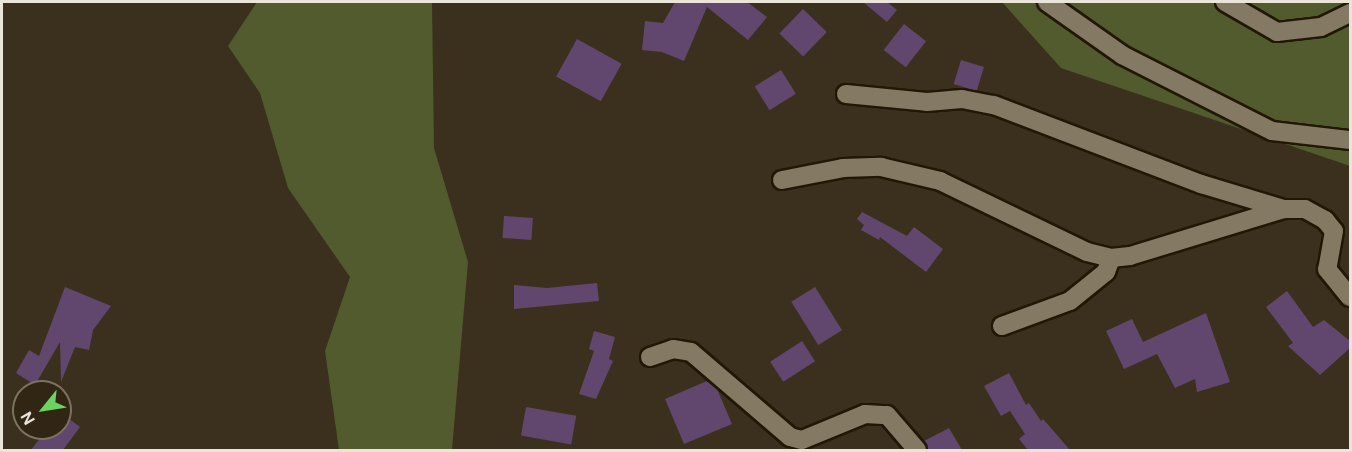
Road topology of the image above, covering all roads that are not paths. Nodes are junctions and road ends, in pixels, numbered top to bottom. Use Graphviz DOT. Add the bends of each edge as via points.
graph roads {
  1 [pos="1047,2"];
  2 [pos="1225,2"];
  3 [pos="1350,13"];
  4 [pos="846,94"];
  5 [pos="1350,140"];
  6 [pos="782,180"];
  7 [pos="1284,209"];
  8 [pos="1111,258"];
  9 [pos="1350,297"];
  10 [pos="1002,326"];
  11 [pos="650,357"];
  12 [pos="917,450"];
  1 -- 5 [label="street" via="1122,55 1272,131"];
  2 -- 3 [label="street" via="1277,32 1321,27"];
  4 -- 7 [label="street" via="927,102 962,99 994,105 1201,184"];
  6 -- 8 [label="street" via="843,168 881,167 940,181 1087,252"];
  7 -- 8 [label="street" via="1130,256"];
  7 -- 9 [label="street" via="1305,209 1325,220 1334,231 1327,269"];
  8 -- 10 [label="street" via="1106,272 1070,301"];
  11 -- 12 [label="street" via="673,349 691,352 790,437 802,440 865,414 886,415"];
}
